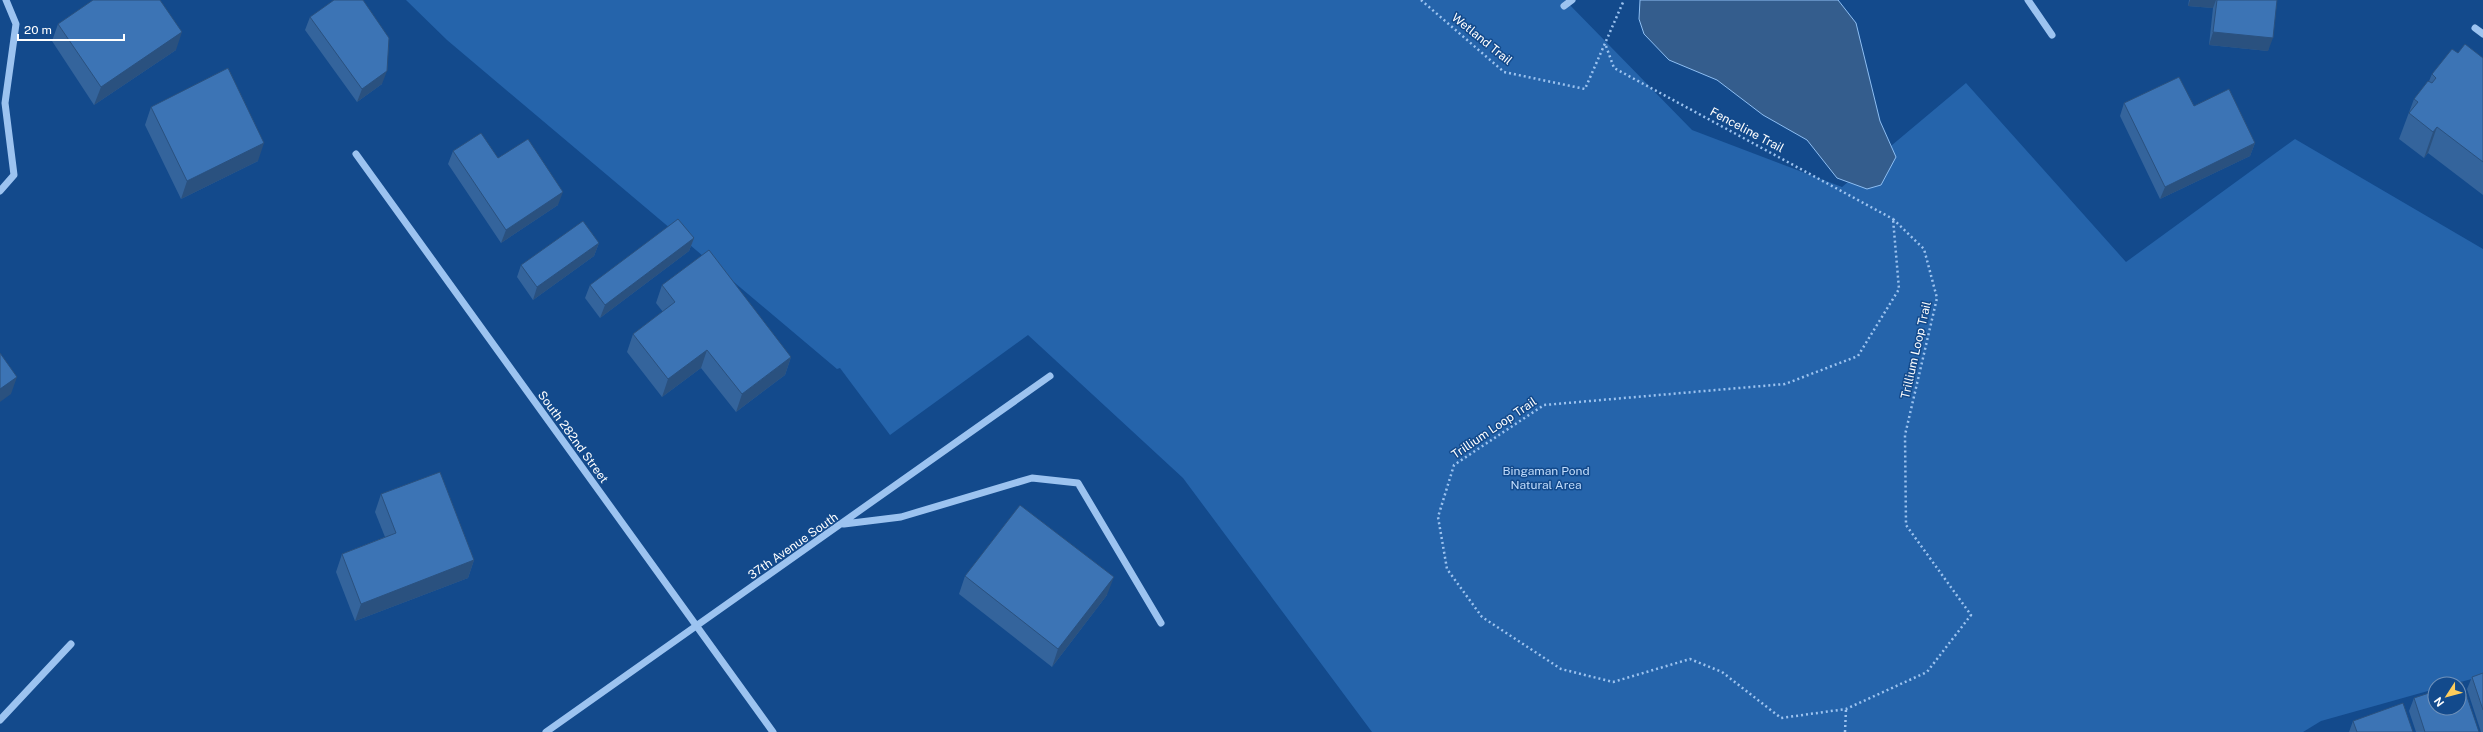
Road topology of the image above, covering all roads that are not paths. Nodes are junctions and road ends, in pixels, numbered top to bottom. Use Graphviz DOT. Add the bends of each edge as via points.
graph roads {
  1 [pos="6,0"];
  2 [pos="1572,0"];
  3 [pos="2028,0"];
  4 [pos="1564,6"];
  5 [pos="2475,28"];
  6 [pos="2483,34"];
  7 [pos="2052,35"];
  8 [pos="356,154"];
  9 [pos="0,191"];
  10 [pos="1050,376"];
  11 [pos="841,524"];
  12 [pos="1161,623"];
  13 [pos="696,628"];
  14 [pos="71,644"];
  15 [pos="0,720"];
  16 [pos="546,732"];
  17 [pos="773,732"];
  1 -- 9 [label="street" via="16,24 5,102 14,175"];
  2 -- 4 [label="street"];
  3 -- 7 [label="street"];
  5 -- 6 [label="street"];
  8 -- 13 [label="street, South 282nd Street"];
  10 -- 11 [label="street, 37th Avenue South"];
  11 -- 12 [label="street" via="901,517 1032,478 1078,483"];
  11 -- 13 [label="street, 37th Avenue South"];
  13 -- 16 [label="street, 37th Avenue South"];
  13 -- 17 [label="street, South 282nd Street"];
  14 -- 15 [label="street"];
}
